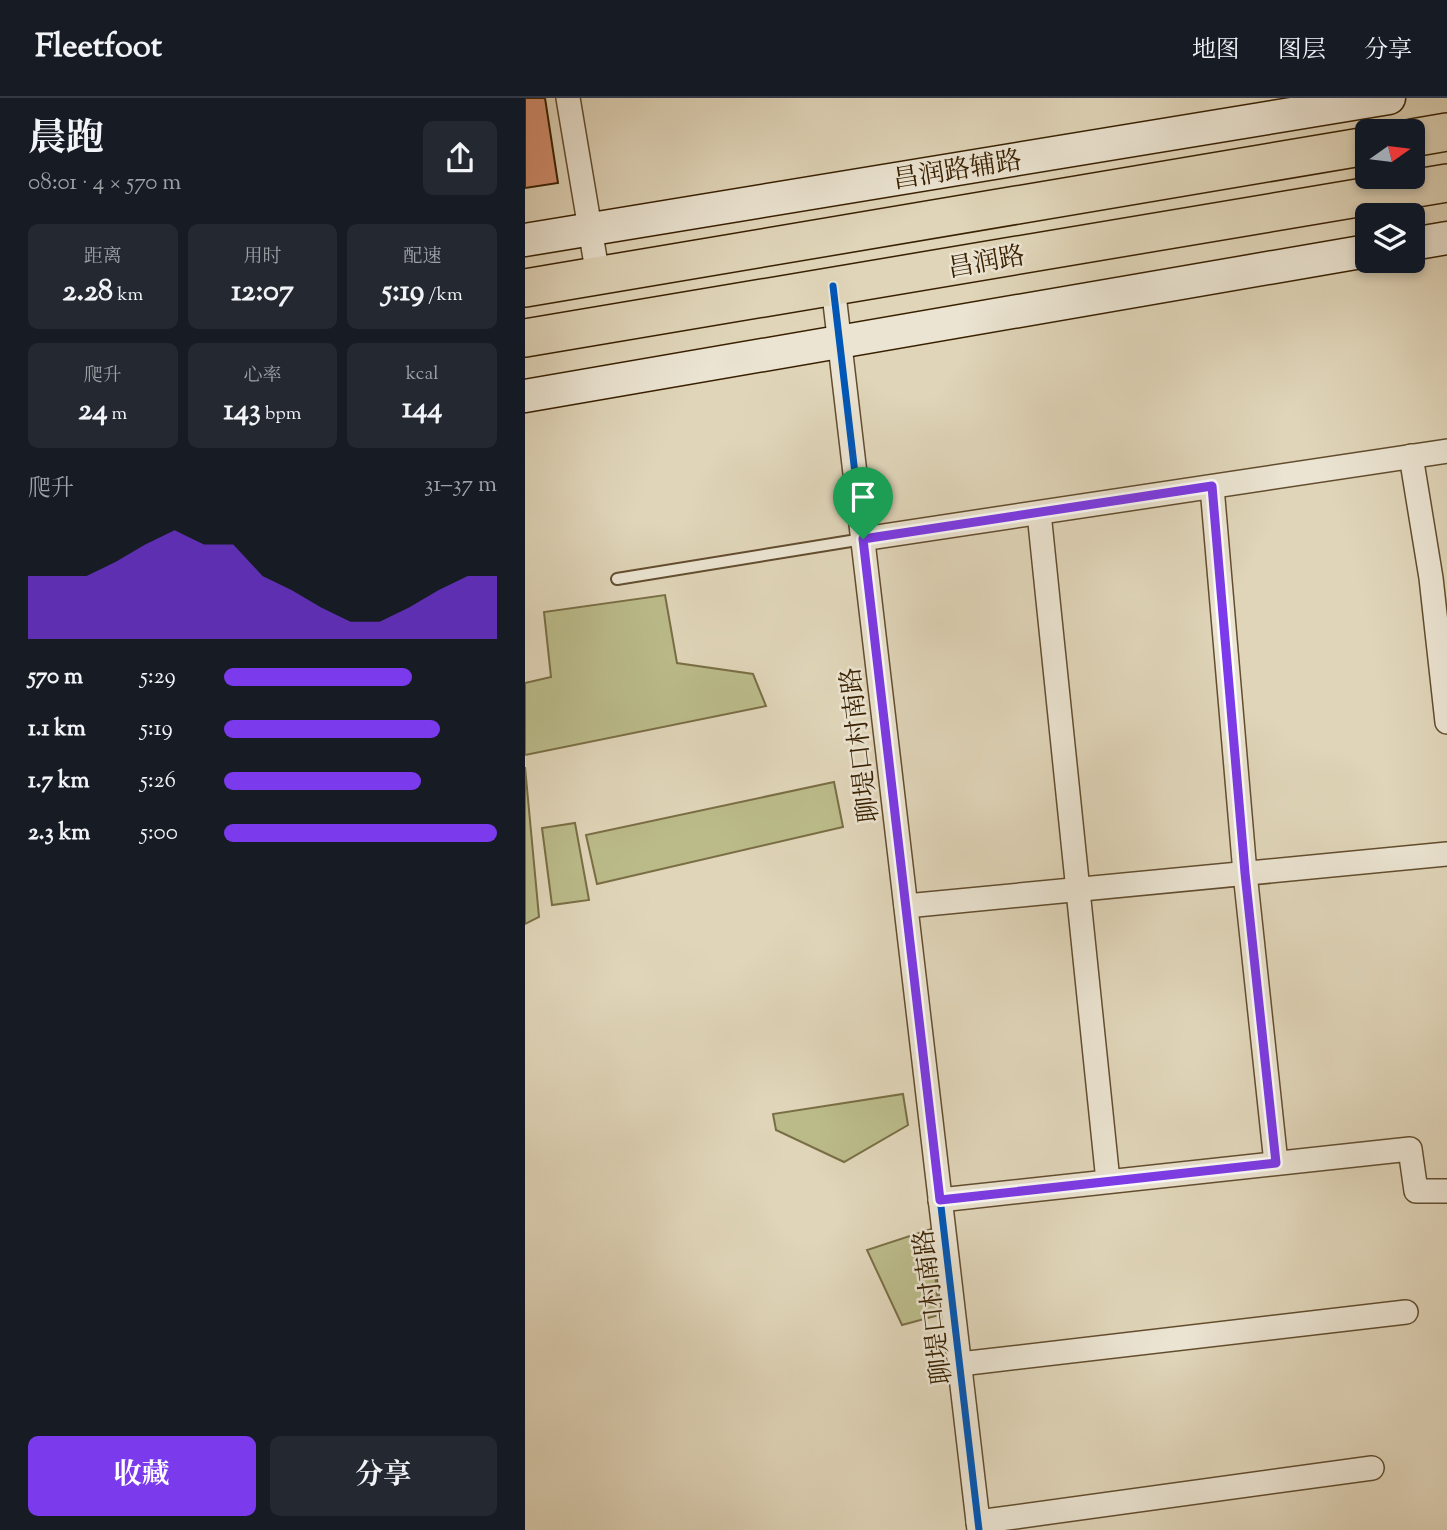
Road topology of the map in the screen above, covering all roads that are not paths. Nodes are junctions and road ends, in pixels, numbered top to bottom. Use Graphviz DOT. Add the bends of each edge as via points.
graph roads {
  1 [pos="568,98"];
  2 [pos="1389,98"];
  3 [pos="1447,132"];
  4 [pos="1425,136"];
  5 [pos="1355,148"];
  6 [pos="1447,183"];
  7 [pos="590,229"];
  8 [pos="1447,238"];
  9 [pos="525,240"];
  10 [pos="1425,242"];
  11 [pos="1355,253"];
  12 [pos="598,276"];
  13 [pos="833,286"];
  14 [pos="525,288"];
  15 [pos="525,338"];
  16 [pos="840,342"];
  17 [pos="525,396"];
  18 [pos="1447,451"];
  19 [pos="1411,456"];
  20 [pos="1212,486"];
  21 [pos="1039,513"];
  22 [pos="863,539"];
  23 [pos="617,579"];
  24 [pos="1447,722"];
  25 [pos="1447,854"];
  26 [pos="1245,873"];
  27 [pos="1077,890"];
  28 [pos="906,906"];
  29 [pos="1276,1163"];
  30 [pos="1108,1181"];
  31 [pos="1447,1191"];
  32 [pos="940,1200"];
  33 [pos="1406,1312"];
  34 [pos="960,1364"];
  35 [pos="1372,1468"];
  36 [pos="979,1526"];
  1 -- 7 [label="street"];
  2 -- 7 [label="main road, 昌润路辅路"];
  3 -- 4 [label="main road"];
  5 -- 12 [label="main road, 昌润路"];
  6 -- 13 [label="main road, 昌润路"];
  7 -- 9 [label="main road, 昌润路辅路"];
  7 -- 12 [label="street"];
  8 -- 10 [label="main road"];
  11 -- 16 [label="main road"];
  12 -- 14 [label="main road, 昌润路"];
  13 -- 15 [label="main road, 昌润路"];
  13 -- 16 [label="street, 聊堤口村南路"];
  16 -- 17 [label="main road"];
  16 -- 22 [label="street, 聊堤口村南路"];
  18 -- 19 [label="street"];
  19 -- 20 [label="street"];
  19 -- 24 [label="street"];
  20 -- 21 [label="street"];
  20 -- 26 [label="street"];
  21 -- 22 [label="street"];
  21 -- 27 [label="street"];
  22 -- 23 [label="lane"];
  22 -- 28 [label="street, 聊堤口村南路"];
  25 -- 26 [label="street"];
  26 -- 27 [label="street"];
  26 -- 29 [label="street"];
  27 -- 28 [label="street"];
  27 -- 30 [label="street"];
  28 -- 32 [label="street, 聊堤口村南路"];
  29 -- 30 [label="street"];
  29 -- 31 [label="street" via="1410,1149 1416,1191"];
  30 -- 32 [label="street"];
  32 -- 34 [label="street, 聊堤口村南路"];
  33 -- 34 [label="street"];
  34 -- 36 [label="street, 聊堤口村南路"];
  35 -- 36 [label="street"];
}
